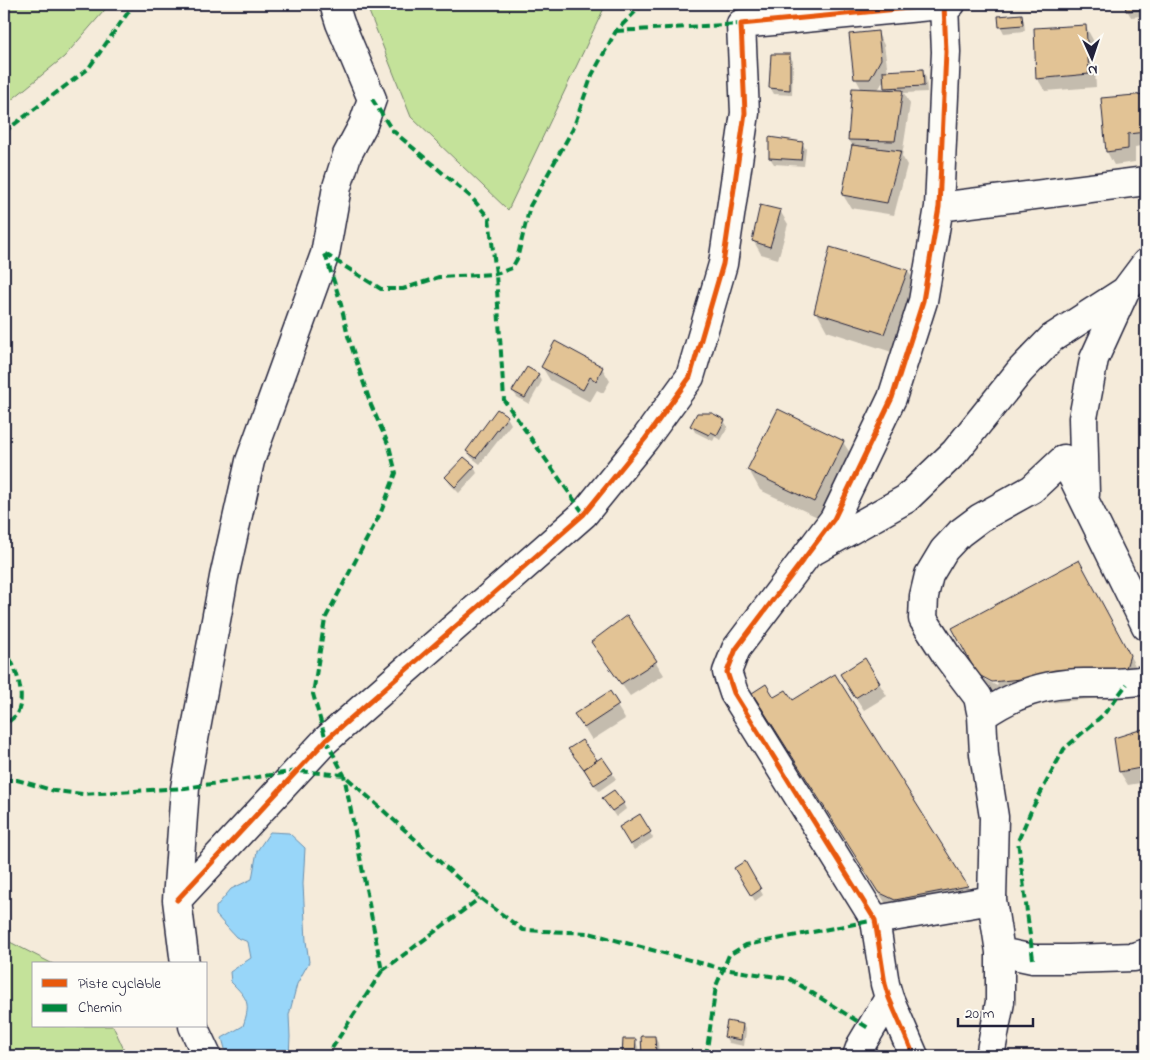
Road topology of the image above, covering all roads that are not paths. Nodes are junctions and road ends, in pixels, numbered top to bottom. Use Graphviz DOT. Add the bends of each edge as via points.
graph roads {
  1 [pos="334,4"];
  2 [pos="947,4"];
  3 [pos="799,11"];
  4 [pos="1146,181"];
  5 [pos="939,207"];
  6 [pos="1146,264"];
  7 [pos="1126,291"];
  8 [pos="1085,503"];
  9 [pos="807,554"];
  10 [pos="1146,626"];
  11 [pos="1146,680"];
  12 [pos="982,716"];
  13 [pos="177,900"];
  14 [pos="992,900"];
  15 [pos="875,920"];
  16 [pos="1000,952"];
  17 [pos="1146,953"];
  18 [pos="185,962"];
  19 [pos="889,998"];
  20 [pos="194,1028"];
  21 [pos="207,1056"];
  22 [pos="857,1056"];
  23 [pos="914,1056"];
  24 [pos="990,1056"];
  1 -- 13 [label="street" via="372,99 347,155 337,187 326,254 250,461 224,578 185,788"];
  2 -- 3 [label="street"];
  2 -- 5 [label="street"];
  3 -- 13 [label="street" via="741,24 745,114 723,264 690,377 584,514 326,740"];
  4 -- 5 [label="street"];
  5 -- 9 [label="street" via="923,301 892,398 834,518"];
  6 -- 7 [label="street"];
  7 -- 8 [label="street" via="1094,359 1083,418"];
  7 -- 9 [label="street" via="1052,338 1020,371 955,452 906,499"];
  8 -- 10 [label="street"];
  8 -- 12 [label="street" via="1064,459 1032,489 960,533 944,550 929,574 924,596 924,619 978,697"];
  9 -- 15 [label="street" via="736,649 727,672 734,693"];
  11 -- 12 [label="street" via="1127,684 1082,683 1039,688 1016,695"];
  12 -- 14 [label="street" via="994,817"];
  13 -- 18 [label="street"];
  14 -- 15 [label="street"];
  14 -- 16 [label="street"];
  15 -- 19 [label="street"];
  16 -- 17 [label="street" via="1033,958 1070,959 1134,957"];
  16 -- 24 [label="street" via="1000,1002"];
  19 -- 22 [label="street"];
  19 -- 23 [label="street"];
  20 -- 21 [label="street"];
}
